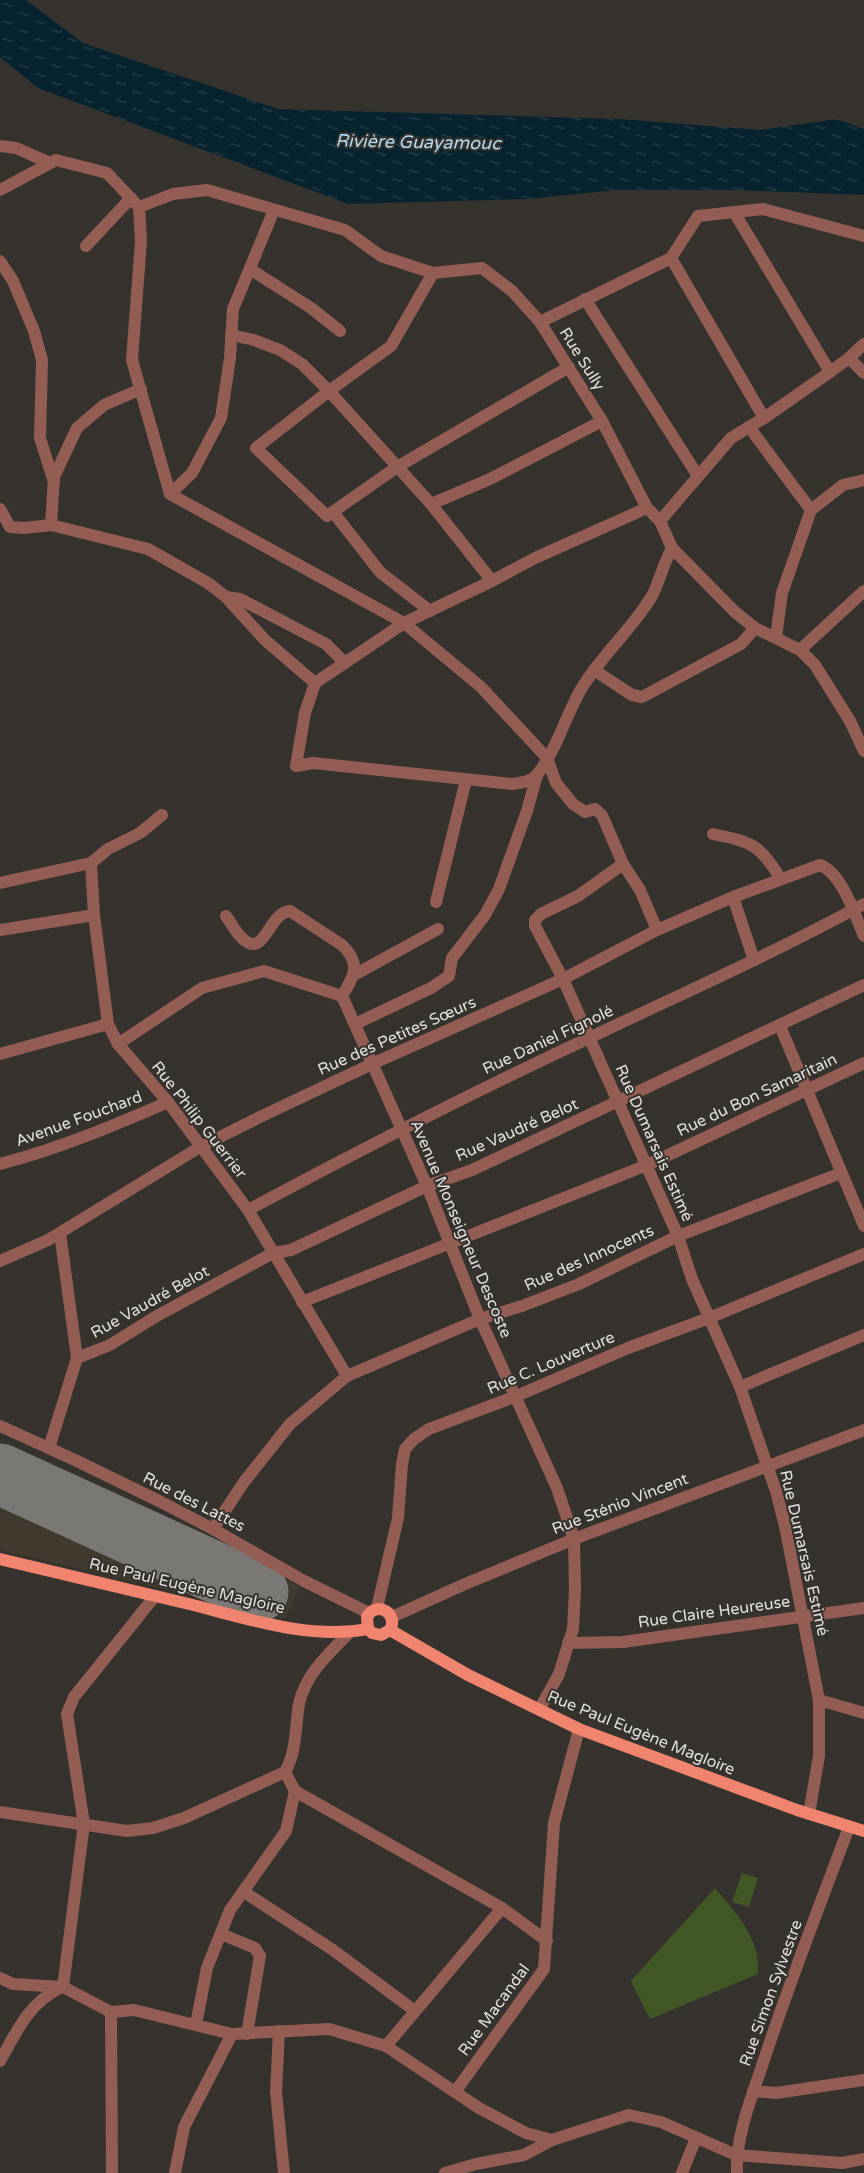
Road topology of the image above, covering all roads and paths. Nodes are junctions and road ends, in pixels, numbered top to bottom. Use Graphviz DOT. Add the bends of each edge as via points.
graph roads {
  1 [pos="0,146"];
  2 [pos="50,164"];
  3 [pos="0,190"];
  4 [pos="135,202"];
  5 [pos="274,210"];
  6 [pos="734,212"];
  7 [pos="864,236"];
  8 [pos="86,246"];
  9 [pos="671,258"];
  10 [pos="0,261"];
  11 [pos="250,269"];
  12 [pos="433,273"];
  13 [pos="585,299"];
  14 [pos="540,322"];
  15 [pos="340,331"];
  16 [pos="231,335"];
  17 [pos="864,344"];
  18 [pos="849,358"];
  19 [pos="569,367"];
  20 [pos="830,372"];
  21 [pos="864,373"];
  22 [pos="140,389"];
  23 [pos="329,391"];
  24 [pos="764,418"];
  25 [pos="602,421"];
  26 [pos="749,427"];
  27 [pos="397,467"];
  28 [pos="698,476"];
  29 [pos="864,480"];
  30 [pos="54,482"];
  31 [pos="170,494"];
  32 [pos="432,504"];
  33 [pos="647,508"];
  34 [pos="0,509"];
  35 [pos="811,510"];
  36 [pos="333,512"];
  37 [pos="660,521"];
  38 [pos="51,525"];
  39 [pos="672,548"];
  40 [pos="492,581"];
  41 [pos="864,591"];
  42 [pos="226,597"];
  43 [pos="430,611"];
  44 [pos="404,623"];
  45 [pos="755,628"];
  46 [pos="776,638"];
  47 [pos="800,650"];
  48 [pos="345,663"];
  49 [pos="594,670"];
  50 [pos="315,683"];
  51 [pos="864,751"];
  52 [pos="547,758"];
  53 [pos="536,775"];
  54 [pos="466,780"];
  55 [pos="162,815"];
  56 [pos="713,834"];
  57 [pos="91,863"];
  58 [pos="623,864"];
  59 [pos="780,878"];
  60 [pos="0,883"];
  61 [pos="733,897"];
  62 [pos="436,902"];
  63 [pos="858,907"];
  64 [pos="94,915"];
  65 [pos="226,916"];
  66 [pos="438,929"];
  67 [pos="0,930"];
  68 [pos="657,930"];
  69 [pos="864,936"];
  70 [pos="754,960"];
  71 [pos="354,975"];
  72 [pos="563,979"];
  73 [pos="864,985"];
  74 [pos="342,996"];
  75 [pos="108,1024"];
  76 [pos="355,1024"];
  77 [pos="780,1026"];
  78 [pos="589,1038"];
  79 [pos="118,1044"];
  80 [pos="0,1054"];
  81 [pos="374,1063"];
  82 [pos="864,1063"];
  83 [pos="806,1090"];
  84 [pos="168,1102"];
  85 [pos="619,1102"];
  86 [pos="402,1128"];
  87 [pos="200,1147"];
  88 [pos="0,1164"];
  89 [pos="647,1164"];
  90 [pos="841,1173"];
  91 [pos="427,1186"];
  92 [pos="248,1210"];
  93 [pos="864,1226"];
  94 [pos="60,1233"];
  95 [pos="678,1236"];
  96 [pos="450,1242"];
  97 [pos="272,1253"];
  98 [pos="864,1254"];
  99 [pos="0,1260"];
  100 [pos="302,1302"];
  101 [pos="709,1318"];
  102 [pos="480,1319"];
  103 [pos="864,1335"];
  104 [pos="78,1358"];
  105 [pos="347,1376"];
  106 [pos="740,1387"];
  107 [pos="514,1397"];
  108 [pos="0,1426"];
  109 [pos="864,1430"];
  110 [pos="50,1448"];
  111 [pos="767,1466"];
  112 [pos="213,1528"];
  113 [pos="574,1539"];
  114 [pos="0,1559"];
  115 [pos="155,1596"];
  116 [pos="864,1608"];
  117 [pos="373,1611"];
  118 [pos="803,1615"];
  119 [pos="391,1624"];
  120 [pos="368,1629"];
  121 [pos="349,1633"];
  122 [pos="568,1643"];
  123 [pos="819,1700"];
  124 [pos="538,1710"];
  125 [pos="864,1713"];
  126 [pos="579,1729"];
  127 [pos="285,1772"];
  128 [pos="294,1791"];
  129 [pos="0,1812"];
  130 [pos="809,1814"];
  131 [pos="84,1824"];
  132 [pos="849,1826"];
  133 [pos="864,1831"];
  134 [pos="244,1892"];
  135 [pos="502,1908"];
  136 [pos="220,1934"];
  137 [pos="547,1941"];
  138 [pos="0,1978"];
  139 [pos="63,1987"];
  140 [pos="415,2011"];
  141 [pos="111,2012"];
  142 [pos="196,2024"];
  143 [pos="278,2031"];
  144 [pos="232,2034"];
  145 [pos="247,2034"];
  146 [pos="386,2046"];
  147 [pos="0,2061"];
  148 [pos="864,2080"];
  149 [pos="754,2091"];
  150 [pos="455,2092"];
  151 [pos="696,2138"];
  152 [pos="552,2140"];
  153 [pos="736,2155"];
  154 [pos="864,2159"];
  155 [pos="112,2173"];
  156 [pos="175,2173"];
  157 [pos="284,2173"];
  158 [pos="445,2173"];
  159 [pos="682,2173"];
  160 [pos="737,2173"];
  1 -- 2 [label="street" via="22,150"];
  2 -- 3 [label="street"];
  2 -- 4 [label="street" via="56,160 107,173"];
  4 -- 5 [label="street, Rue Sully" via="207,190"];
  4 -- 8 [label="street"];
  4 -- 22 [label="street" via="141,241 132,360"];
  5 -- 11 [label="street"];
  5 -- 12 [label="street, Rue Sully" via="345,230 382,256"];
  6 -- 7 [label="street" via="764,209"];
  6 -- 9 [label="street" via="698,216"];
  6 -- 20 [label="street"];
  9 -- 13 [label="street"];
  9 -- 24 [label="street"];
  10 -- 30 [label="street" via="13,281 42,360 40,438"];
  11 -- 15 [label="street" via="312,308"];
  11 -- 16 [label="street" via="233,310"];
  12 -- 14 [label="street, Rue Sully" via="482,268 512,291"];
  12 -- 23 [label="street" via="391,346"];
  13 -- 14 [label="street"];
  13 -- 28 [label="street"];
  14 -- 19 [label="street, Rue Sully"];
  16 -- 23 [label="street" via="280,350 302,364"];
  16 -- 31 [label="street" via="221,418 192,473"];
  17 -- 18 [label="street"];
  18 -- 20 [label="street"];
  18 -- 21 [label="street"];
  19 -- 25 [label="street, Rue Sully"];
  19 -- 27 [label="street"];
  20 -- 24 [label="street"];
  22 -- 30 [label="street" via="104,405 77,428"];
  22 -- 31 [label="street"];
  23 -- 27 [label="street"];
  23 -- 36 [label="street" via="256,448 327,516"];
  24 -- 26 [label="street"];
  25 -- 32 [label="street" via="490,479"];
  25 -- 33 [label="street, Rue Sully"];
  26 -- 28 [label="street" via="731,438"];
  26 -- 35 [label="street"];
  27 -- 32 [label="street"];
  27 -- 36 [label="street"];
  28 -- 37 [label="street"];
  29 -- 35 [label="street" via="843,485"];
  30 -- 38 [label="street"];
  31 -- 44 [label="street"];
  32 -- 40 [label="street"];
  33 -- 37 [label="street, Rue Sully"];
  33 -- 40 [label="street"];
  34 -- 38 [label="street" via="10,527"];
  35 -- 46 [label="street" via="782,593"];
  36 -- 43 [label="street" via="380,572"];
  37 -- 39 [label="street, Rue Sully"];
  38 -- 42 [label="street" via="148,549"];
  39 -- 45 [label="street, Rue Sully"];
  39 -- 49 [label="street" via="653,594"];
  40 -- 43 [label="street"];
  41 -- 47 [label="street"];
  42 -- 48 [label="street" via="240,600 326,644"];
  42 -- 50 [label="street" via="265,640"];
  43 -- 44 [label="street"];
  44 -- 48 [label="street"];
  44 -- 52 [label="street" via="481,687"];
  45 -- 46 [label="street, Rue Sully"];
  45 -- 49 [label="street" via="741,644 642,697 632,695"];
  46 -- 47 [label="street, Rue Sully"];
  47 -- 51 [label="street, Rue Sully" via="816,665"];
  48 -- 50 [label="street"];
  49 -- 52 [label="street"];
  50 -- 54 [label="street" via="305,713 296,766 314,763"];
  52 -- 53 [label="street"];
  52 -- 58 [label="street" via="556,783 573,804 579,810 595,809 602,815"];
  53 -- 54 [label="street" via="531,780 512,784"];
  53 -- 76 [label="street" via="527,811 499,889 485,915 452,958 449,976 431,988"];
  54 -- 62 [label="street"];
  55 -- 57 [label="street" via="140,833 108,849"];
  56 -- 59 [label="street" via="750,843 764,853"];
  57 -- 60 [label="street"];
  57 -- 64 [label="street, Rue Philip Guerrier"];
  58 -- 68 [label="street" via="640,890"];
  58 -- 72 [label="street, Rue Dumarsais Estimé" via="578,896 535,920 535,926"];
  59 -- 61 [label="street, Rue des Petites Sœurs"];
  59 -- 63 [label="street, Rue des Petites Sœurs" via="820,865 833,873"];
  61 -- 68 [label="street, Rue des Petites Sœurs"];
  61 -- 70 [label="street"];
  63 -- 69 [label="street"];
  63 -- 70 [label="street, Rue Daniel Fignolé"];
  64 -- 67 [label="street"];
  64 -- 75 [label="street, Rue Philip Guerrier"];
  65 -- 71 [label="street" via="243,938 257,943 263,940 276,917 290,912 349,952 354,962"];
  66 -- 71 [label="street"];
  68 -- 72 [label="street, Rue des Petites Sœurs"];
  70 -- 78 [label="street, Rue Daniel Fignolé"];
  71 -- 74 [label="street"];
  72 -- 78 [label="street, Rue Dumarsais Estimé"];
  72 -- 81 [label="street, Rue des Petites Sœurs"];
  73 -- 77 [label="street, Rue Vaudré Belot"];
  74 -- 76 [label="street, Avenue Monseigneur Descoste"];
  74 -- 79 [label="street" via="264,971 202,988"];
  75 -- 79 [label="street, Rue Philip Guerrier"];
  75 -- 80 [label="street"];
  76 -- 81 [label="street, Avenue Monseigneur Descoste"];
  77 -- 83 [label="street"];
  77 -- 85 [label="street, Rue Vaudré Belot"];
  78 -- 85 [label="street, Rue Dumarsais Estimé"];
  78 -- 86 [label="street, Rue Daniel Fignolé"];
  79 -- 84 [label="street, Rue Philip Guerrier"];
  81 -- 86 [label="street, Avenue Monseigneur Descoste"];
  81 -- 87 [label="street, Rue des Petites Sœurs"];
  82 -- 83 [label="street, Rue du Bon Samaritain"];
  83 -- 89 [label="street, Rue du Bon Samaritain"];
  83 -- 90 [label="street"];
  84 -- 87 [label="street, Rue Philip Guerrier"];
  84 -- 88 [label="street, Avenue Fouchard" via="42,1154"];
  85 -- 89 [label="street, Rue Dumarsais Estimé"];
  85 -- 91 [label="street, Rue Vaudré Belot" via="472,1170"];
  86 -- 91 [label="street, Avenue Monseigneur Descoste"];
  86 -- 92 [label="street, Rue Daniel Fignolé"];
  87 -- 92 [label="street, Rue Philip Guerrier"];
  87 -- 94 [label="street, Rue des Petites Sœurs"];
  89 -- 95 [label="street, Rue Dumarsais Estimé"];
  89 -- 96 [label="street, Rue du Bon Samaritain"];
  90 -- 93 [label="street"];
  90 -- 95 [label="street, Rue des Innocents"];
  91 -- 96 [label="street, Avenue Monseigneur Descoste"];
  91 -- 97 [label="street, Rue Vaudré Belot" via="290,1250"];
  92 -- 97 [label="street, Rue Philip Guerrier"];
  94 -- 99 [label="street, Rue des Petites Sœurs"];
  94 -- 104 [label="street"];
  95 -- 101 [label="street, Rue Dumarsais Estimé"];
  95 -- 102 [label="street, Rue des Innocents" via="579,1284"];
  96 -- 100 [label="street, Rue du Bon Samaritain"];
  96 -- 102 [label="street, Avenue Monseigneur Descoste"];
  97 -- 100 [label="street, Rue Philip Guerrier"];
  97 -- 104 [label="street, Rue Vaudré Belot" via="154,1317 110,1345"];
  98 -- 101 [label="street, Rue C. Louverture"];
  100 -- 105 [label="street, Rue Philip Guerrier"];
  101 -- 106 [label="street, Rue Dumarsais Estimé"];
  101 -- 107 [label="street, Rue C. Louverture"];
  102 -- 105 [label="street, Rue des Innocents"];
  102 -- 107 [label="street, Avenue Monseigneur Descoste"];
  103 -- 106 [label="street"];
  104 -- 110 [label="street"];
  105 -- 112 [label="street, Rue des Innocents" via="290,1424"];
  106 -- 111 [label="street, Rue Dumarsais Estimé"];
  107 -- 113 [label="street, Avenue Monseigneur Descoste" via="557,1488"];
  107 -- 117 [label="street, Rue C. Louverture" via="429,1430 405,1449 398,1518"];
  108 -- 110 [label="street, Rue des Lattes"];
  109 -- 111 [label="street, Rue Sténio Vincent"];
  110 -- 112 [label="street, Rue des Lattes"];
  111 -- 113 [label="street, Rue Sténio Vincent"];
  111 -- 118 [label="street, Rue Dumarsais Estimé" via="785,1526"];
  112 -- 117 [label="street, Rue des Lattes" via="304,1581"];
  113 -- 119 [label="street, Rue Sténio Vincent" via="465,1584"];
  113 -- 122 [label="street, Avenue Monseigneur Descoste" via="575,1610"];
  114 -- 115 [label="main road, Rue Paul Eugène Magloire"];
  115 -- 121 [label="main road, Rue Paul Eugène Magloire" via="269,1623 320,1632"];
  115 -- 131 [label="street" via="74,1697 67,1714"];
  116 -- 118 [label="street, Rue Claire Heureuse"];
  117 -- 119 [label="main road" via="384,1610"];
  117 -- 120 [label="main road" via="366,1621"];
  118 -- 122 [label="street, Rue Claire Heureuse" via="623,1642"];
  118 -- 123 [label="street, Rue Dumarsais Estimé"];
  119 -- 120 [label="main road" via="381,1635"];
  119 -- 124 [label="main road, Rue Paul Eugène Magloire" via="468,1675"];
  120 -- 121 [label="main road, Rue Paul Eugène Magloire"];
  121 -- 127 [label="street" via="306,1682 299,1704 290,1762"];
  122 -- 124 [label="street, Avenue Monseigneur Descoste" via="559,1674"];
  123 -- 125 [label="street"];
  123 -- 130 [label="street, Rue Dumarsais Estimé" via="820,1756"];
  124 -- 126 [label="main road, Rue Paul Eugène Magloire"];
  126 -- 130 [label="main road, Rue Paul Eugène Magloire"];
  126 -- 137 [label="street, Rue Macandal" via="554,1823"];
  127 -- 128 [label="street"];
  127 -- 131 [label="street" via="184,1818 153,1828 127,1831"];
  128 -- 134 [label="street" via="286,1831"];
  128 -- 135 [label="street"];
  129 -- 131 [label="street"];
  130 -- 132 [label="main road, Rue Paul Eugène Magloire"];
  131 -- 139 [label="street"];
  132 -- 133 [label="main road, Rue Paul Eugène Magloire"];
  132 -- 149 [label="street, Rue Simon Sylvestre"];
  134 -- 136 [label="street" via="230,1910"];
  134 -- 140 [label="street" via="334,1950"];
  135 -- 137 [label="street"];
  135 -- 140 [label="street"];
  136 -- 142 [label="street" via="207,1968"];
  136 -- 145 [label="street" via="255,1948 260,1956"];
  137 -- 150 [label="street, Rue Macandal" via="544,1969"];
  138 -- 139 [label="street" via="13,1984"];
  139 -- 141 [label="street"];
  139 -- 147 [label="street" via="45,1996 25,2016"];
  140 -- 146 [label="street"];
  141 -- 142 [label="street" via="134,2010"];
  141 -- 155 [label="street"];
  142 -- 144 [label="street"];
  143 -- 145 [label="street"];
  143 -- 146 [label="street" via="329,2029"];
  143 -- 157 [label="street" via="276,2092"];
  144 -- 145 [label="street"];
  144 -- 156 [label="street" via="184,2127"];
  146 -- 150 [label="street"];
  148 -- 149 [label="street" via="776,2093"];
  149 -- 153 [label="street, Rue Simon Sylvestre"];
  150 -- 152 [label="street" via="526,2133"];
  151 -- 152 [label="street" via="661,2122 630,2115"];
  151 -- 153 [label="street"];
  151 -- 159 [label="street"];
  152 -- 158 [label="street" via="524,2155"];
  153 -- 154 [label="street" via="842,2162"];
  153 -- 160 [label="street, Rue Simon Sylvestre"];
}
